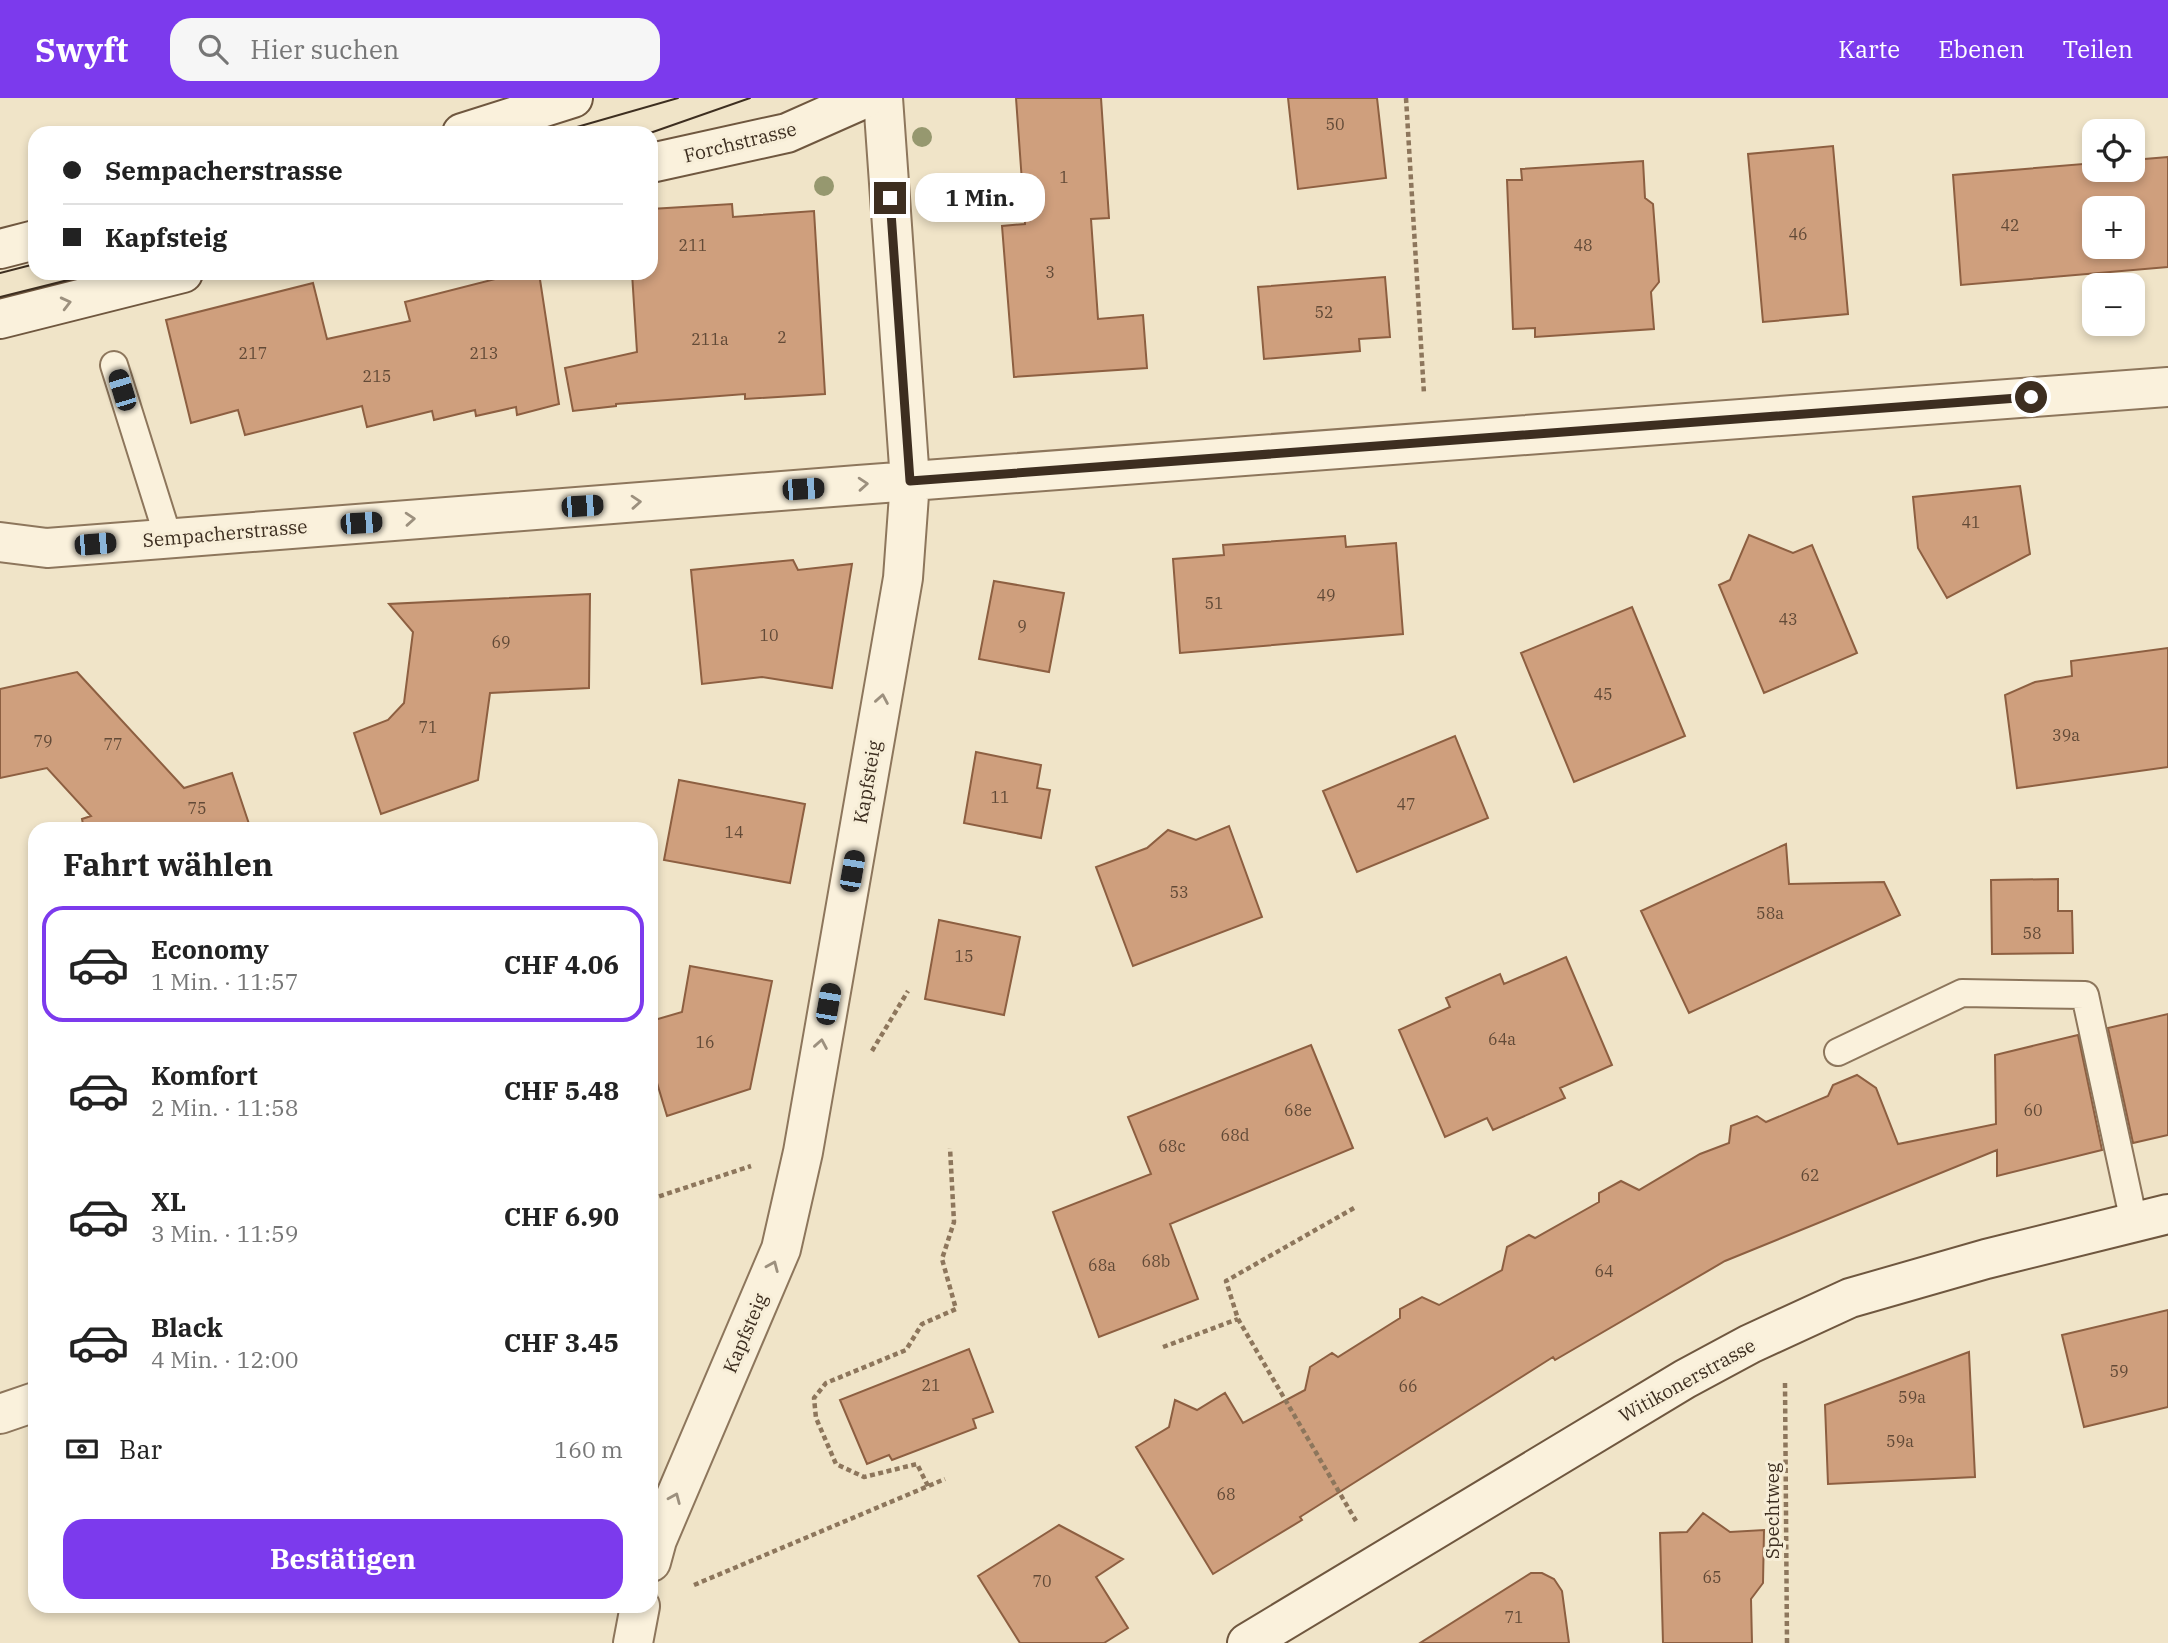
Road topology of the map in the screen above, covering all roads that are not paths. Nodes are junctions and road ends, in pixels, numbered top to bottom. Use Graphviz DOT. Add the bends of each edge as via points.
graph roads {
  1 [pos="573,98"];
  2 [pos="866,98"];
  3 [pos="883,98"];
  4 [pos="484,126"];
  5 [pos="658,161"];
  6 [pos="28,242"];
  7 [pos="0,249"];
  8 [pos="155,280"];
  9 [pos="0,319"];
  10 [pos="114,365"];
  11 [pos="2168,387"];
  12 [pos="910,481"];
  13 [pos="168,537"];
  14 [pos="0,542"];
  15 [pos="1838,1052"];
  16 [pos="2151,1218"];
  17 [pos="28,1404"];
  18 [pos="0,1414"];
  19 [pos="658,1538"];
  20 [pos="639,1613"];
  21 [pos="633,1643"];
  22 [pos="1247,1643"];
  1 -- 4 [label="street"];
  2 -- 5 [label="street, Forchstrasse" via="787,133"];
  3 -- 12 [label="street, Kapfsteig"];
  6 -- 7 [label="street"];
  9 -- 8 [label="street, one-way"];
  10 -- 13 [label="lane"];
  11 -- 12 [label="street, Sempacherstrasse"];
  13 -- 12 [label="street, Sempacherstrasse, one-way"];
  19 -- 12 [label="street, Kapfsteig, one-way" via="780,1249 803,1153 901,591"];
  13 -- 14 [label="street, Sempacherstrasse" via="47,548"];
  15 -- 16 [label="lane" via="1962,993 2085,995"];
  16 -- 22 [label="street, Witikonerstrasse" via="1850,1298 1760,1339 1664,1391"];
  17 -- 18 [label="street"];
  20 -- 21 [label="street"];
}
